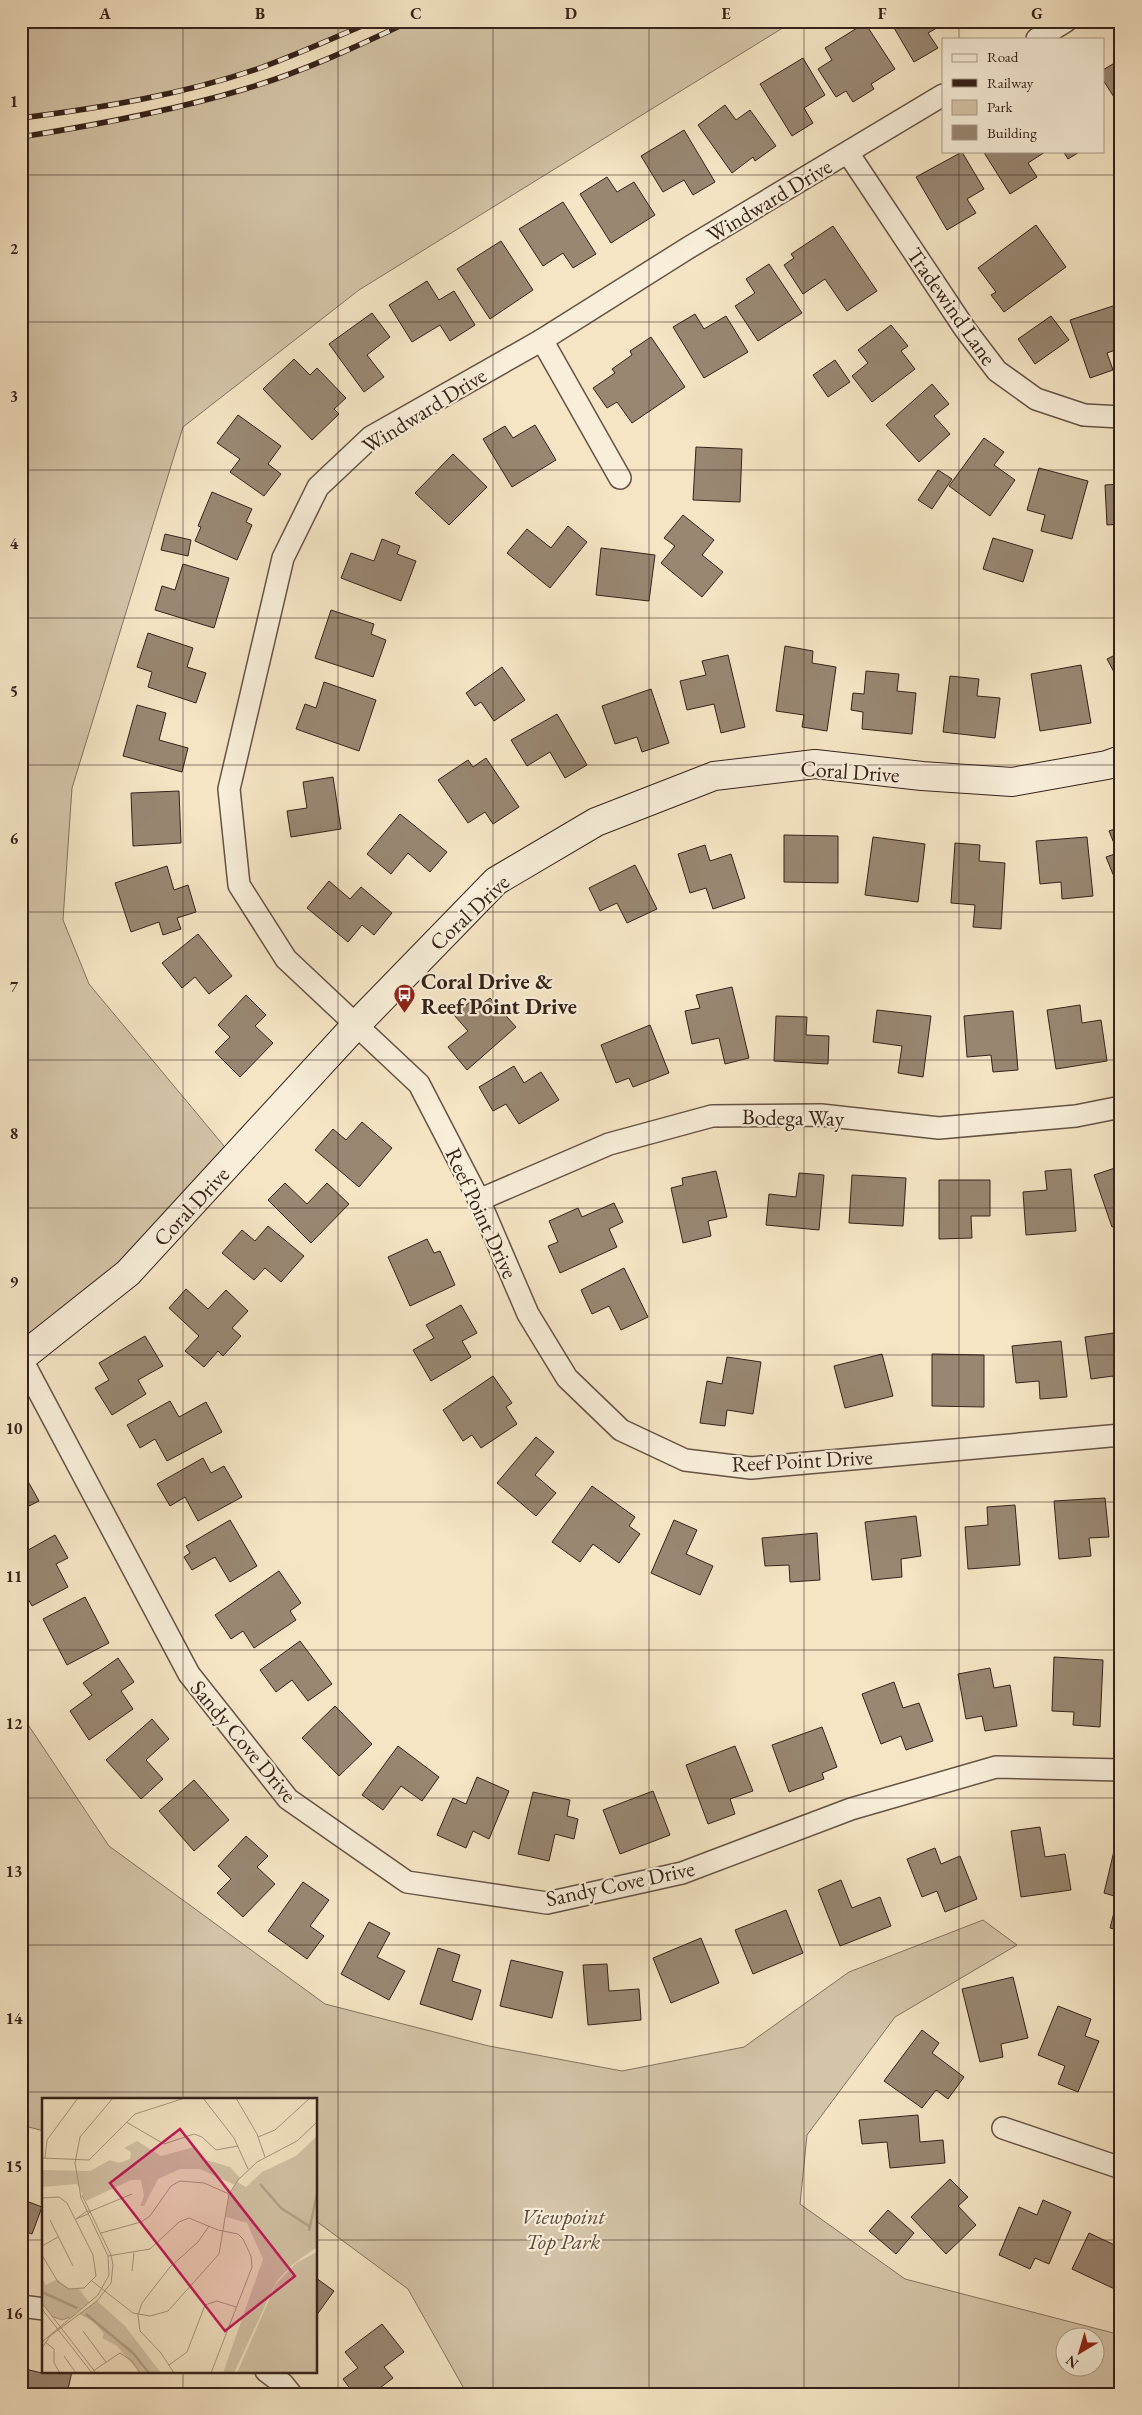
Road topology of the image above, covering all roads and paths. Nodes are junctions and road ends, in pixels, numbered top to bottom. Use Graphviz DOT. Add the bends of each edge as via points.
graph roads {
  1 [pos="1066,21"];
  2 [pos="1039,38"];
  3 [pos="942,96"];
  4 [pos="848,153"];
  5 [pos="542,340"];
  6 [pos="1121,417"];
  7 [pos="620,478"];
  8 [pos="1121,760"];
  9 [pos="356,1025"];
  10 [pos="1121,1107"];
  11 [pos="480,1200"];
  12 [pos="21,1358"];
  13 [pos="1121,1435"];
  14 [pos="1121,1770"];
  15 [pos="1003,2128"];
  16 [pos="1121,2168"];
  17 [pos="21,2306"];
  18 [pos="42,2309"];
  19 [pos="267,2372"];
  20 [pos="291,2394"];
  1 -- 2 [label="street"];
  3 -- 4 [label="street, Windward Drive"];
  4 -- 5 [label="street, Windward Drive"];
  4 -- 6 [label="street, Tradewind Lane" via="964,329 997,371 1036,398 1084,415"];
  5 -- 7 [label="street"];
  5 -- 9 [label="street, Windward Drive" via="371,437 318,487 283,558 229,789 239,885 286,959"];
  8 -- 9 [label="street, Coral Drive" via="1012,782 815,764 714,776 596,822 496,881"];
  9 -- 11 [label="street, Reef Point Drive" via="419,1084"];
  9 -- 12 [label="street, Coral Drive" via="128,1273"];
  10 -- 11 [label="street, Bodega Way" via="1076,1116 938,1128 821,1115 712,1116 609,1144"];
  11 -- 13 [label="street, Reef Point Drive" via="528,1314 567,1378 621,1430 685,1460 751,1468"];
  12 -- 14 [label="street, Sandy Cove Drive" via="189,1674 288,1800 407,1882 547,1903 682,1873 851,1809 996,1767"];
  15 -- 16 [label="street"];
  17 -- 18 [label="street"];
  19 -- 20 [label="street"];
}
